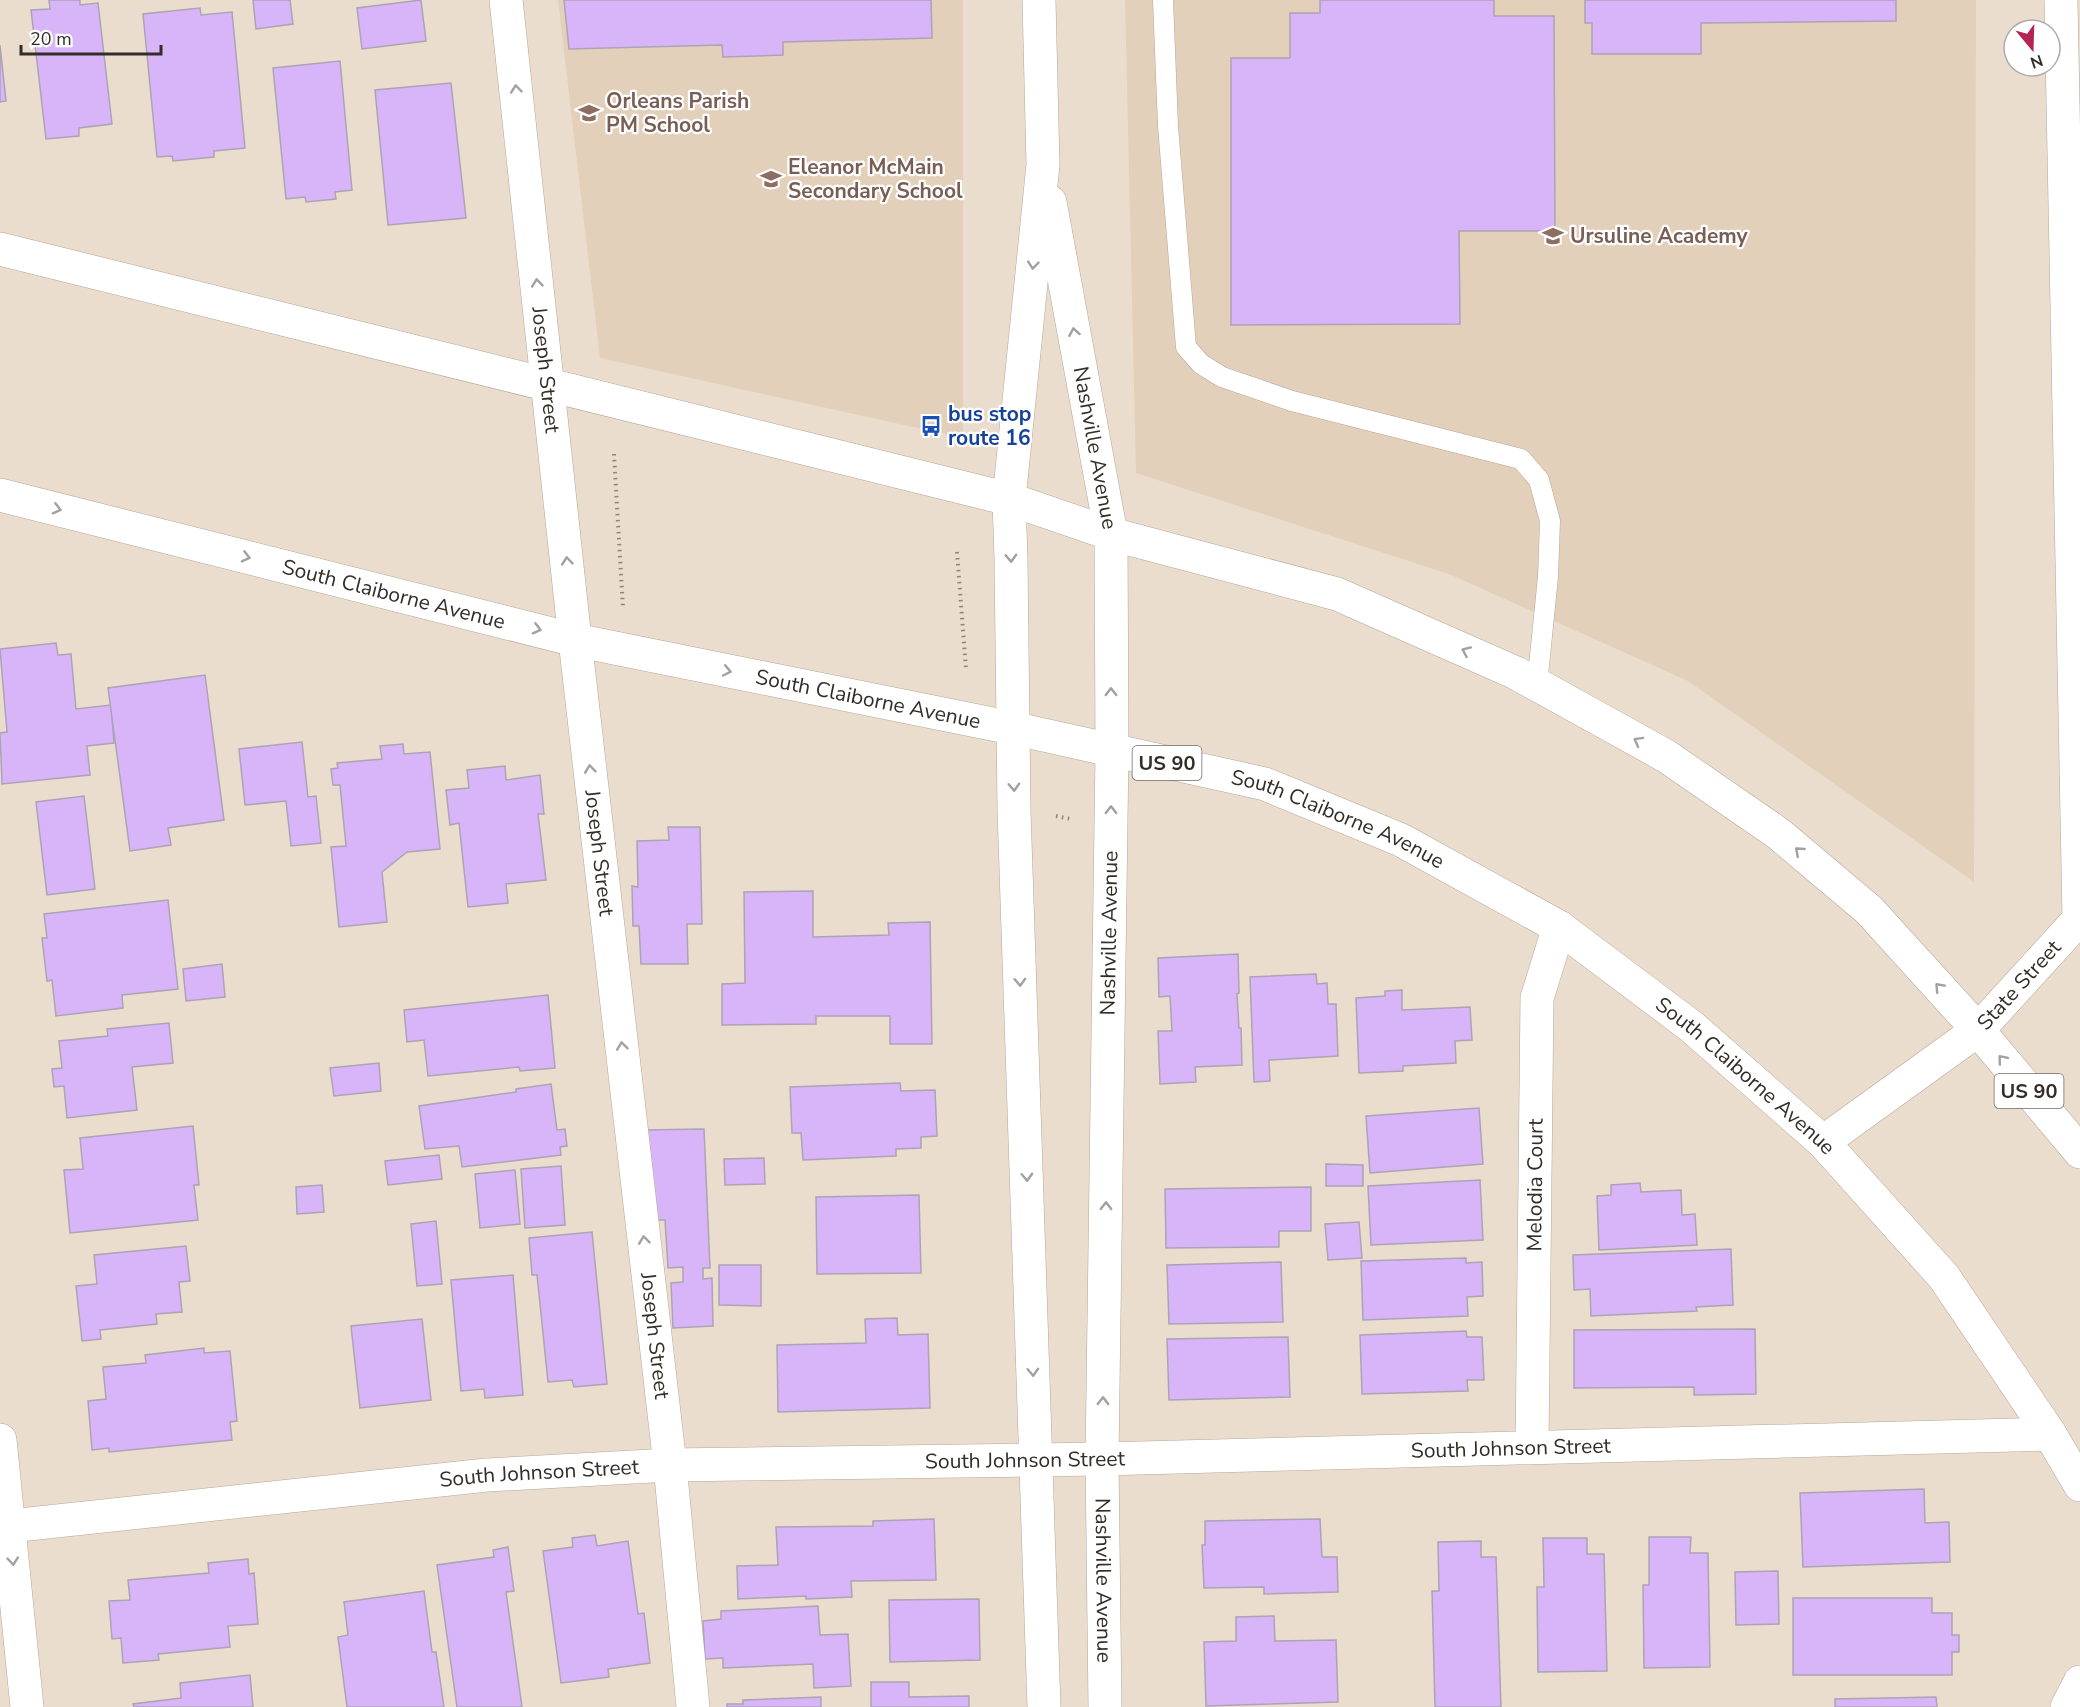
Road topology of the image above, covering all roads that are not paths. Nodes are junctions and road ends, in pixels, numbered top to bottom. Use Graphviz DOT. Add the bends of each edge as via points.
graph roads {
  1 [pos="506,0"];
  2 [pos="1039,0"];
  3 [pos="1163,0"];
  4 [pos="2061,0"];
  5 [pos="1043,165"];
  6 [pos="0,249"];
  7 [pos="548,385"];
  8 [pos="0,495"];
  9 [pos="1009,499"];
  10 [pos="1111,534"];
  11 [pos="575,640"];
  12 [pos="1537,685"];
  13 [pos="1012,729"];
  14 [pos="1112,751"];
  15 [pos="1559,927"];
  16 [pos="1978,1030"];
  17 [pos="1823,1142"];
  18 [pos="2080,1152"];
  19 [pos="2050,1434"];
  20 [pos="0,1440"];
  21 [pos="1532,1447"];
  22 [pos="1102,1459"];
  23 [pos="1036,1461"];
  24 [pos="670,1465"];
  25 [pos="2080,1485"];
  26 [pos="5,1526"];
  27 [pos="2080,1682"];
  28 [pos="27,1707"];
  29 [pos="693,1707"];
  30 [pos="1044,1707"];
  31 [pos="1105,1707"];
  32 [pos="2067,1707"];
  7 -- 1 [label="street, Joseph Street, one-way"];
  2 -- 5 [label="street, Nashville Avenue"];
  3 -- 12 [label="lane" via="1168,126 1186,347 1200,364 1222,377 1292,401 1521,459 1539,480 1551,521"];
  4 -- 16 [label="street, State Street" via="2079,919"];
  5 -- 9 [label="street, Nashville Avenue, one-way"];
  10 -- 5 [label="street, Nashville Avenue, one-way"];
  6 -- 7 [label="street, US 90"];
  7 -- 9 [label="street, US 90"];
  11 -- 7 [label="street, Joseph Street, one-way"];
  8 -- 11 [label="street, South Claiborne Avenue / US 90, one-way"];
  9 -- 10 [label="street, US 90"];
  9 -- 13 [label="street, Nashville Avenue, one-way"];
  12 -- 10 [label="street, US 90, one-way" via="1337,594"];
  14 -- 10 [label="street, Nashville Avenue, one-way"];
  11 -- 13 [label="street, South Claiborne Avenue / US 90, one-way"];
  24 -- 11 [label="street, Joseph Street, one-way"];
  16 -- 12 [label="street, US 90, one-way" via="1869,910 1779,834 1666,756"];
  13 -- 14 [label="street, South Claiborne Avenue / US 90"];
  13 -- 23 [label="street, Nashville Avenue, one-way"];
  14 -- 15 [label="street, South Claiborne Avenue / US 90" via="1265,784 1401,840"];
  22 -- 14 [label="street, Nashville Avenue, one-way"];
  15 -- 17 [label="street, South Claiborne Avenue / US 90" via="1692,1027"];
  15 -- 21 [label="street, Melodia Court" via="1536,998"];
  16 -- 17 [label="street, State Street"];
  18 -- 16 [label="street, US 90, one-way"];
  17 -- 19 [label="street, South Claiborne Avenue / US 90" via="1944,1277"];
  19 -- 21 [label="street, South Johnson Street"];
  19 -- 25 [label="street, South Claiborne Avenue / US 90"];
  20 -- 26 [label="street"];
  21 -- 22 [label="street, South Johnson Street"];
  22 -- 23 [label="street, South Johnson Street"];
  22 -- 31 [label="street, Nashville Avenue"];
  23 -- 24 [label="street, South Johnson Street"];
  23 -- 30 [label="street, Nashville Avenue"];
  24 -- 26 [label="street, South Johnson Street" via="487,1475"];
  24 -- 29 [label="street, Joseph Street"];
  26 -- 28 [label="street, one-way"];
  27 -- 32 [label="street"];
}
